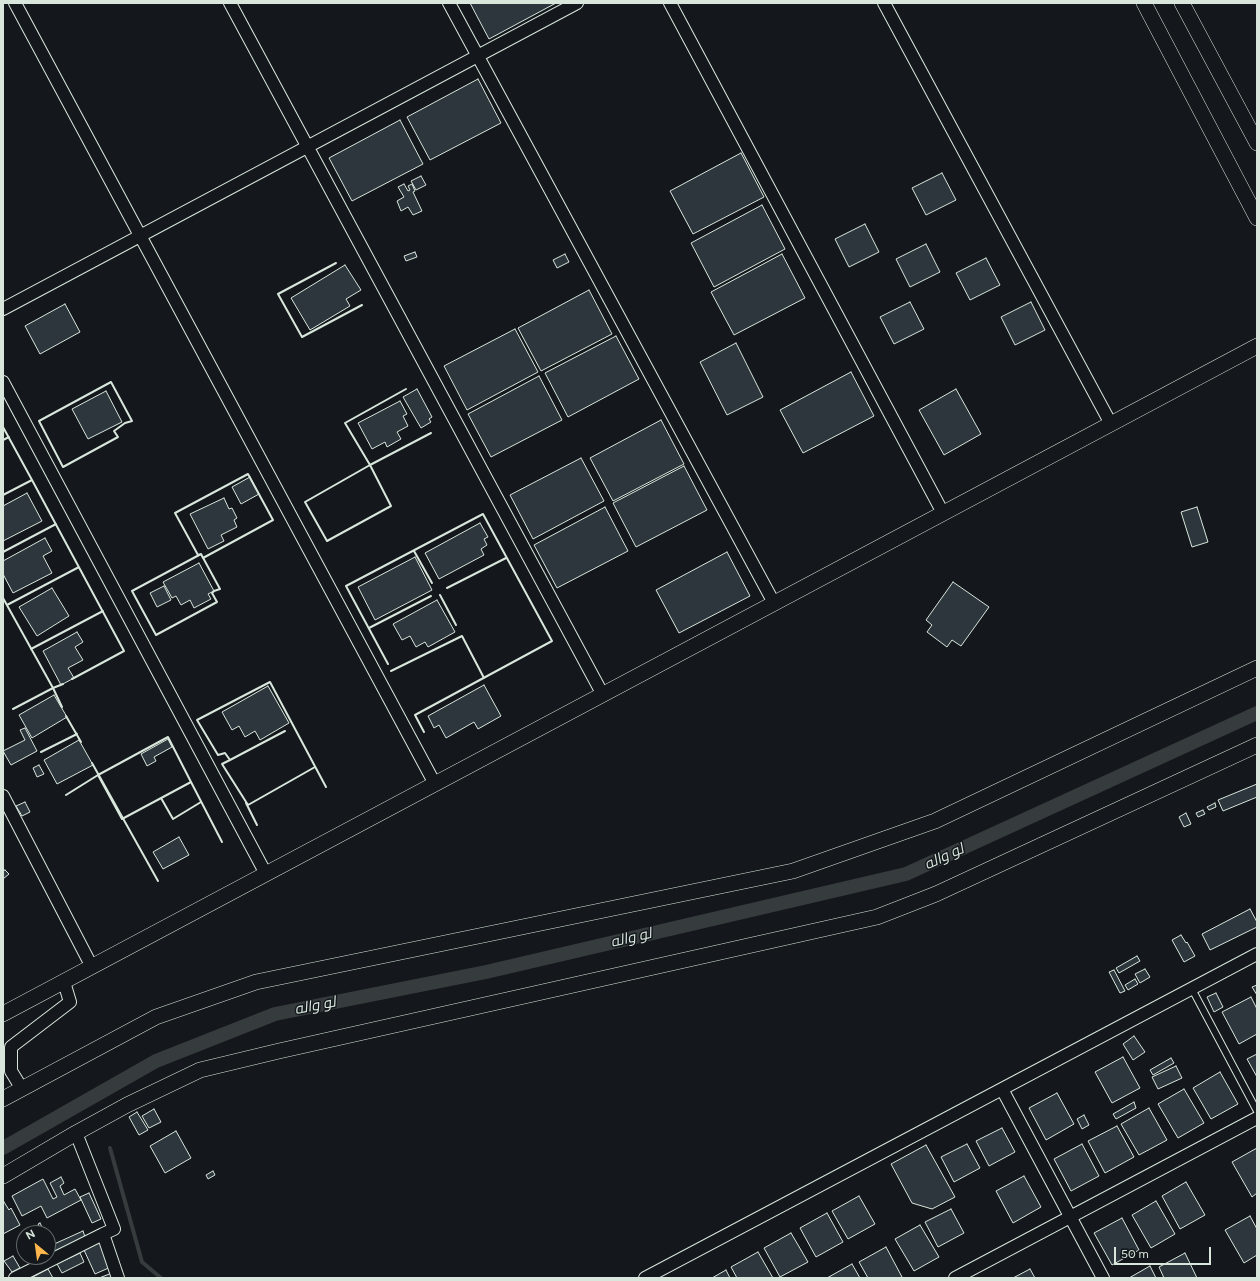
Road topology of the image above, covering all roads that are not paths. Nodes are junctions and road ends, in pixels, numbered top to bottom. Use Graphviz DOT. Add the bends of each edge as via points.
graph roads {
  1 [pos="16,3"];
  2 [pos="230,3"];
  3 [pos="449,3"];
  4 [pos="577,3"];
  5 [pos="670,3"];
  6 [pos="884,3"];
  7 [pos="1144,3"];
  8 [pos="1182,3"];
  9 [pos="478,56"];
  10 [pos="1257,142"];
  11 [pos="308,147"];
  12 [pos="1257,218"];
  13 [pos="140,236"];
  14 [pos="3,309"];
  15 [pos="1257,346"];
  16 [pos="3,382"];
  17 [pos="1111,424"];
  18 [pos="943,513"];
  19 [pos="774,603"];
  20 [pos="1257,668"];
  21 [pos="602,695"];
  22 [pos="1257,745"];
  23 [pos="435,784"];
  24 [pos="3,796"];
  25 [pos="266,874"];
  26 [pos="1257,954"];
  27 [pos="92,967"];
  28 [pos="64,982"];
  29 [pos="1192,989"];
  30 [pos="3,1014"];
  31 [pos="22,1089"];
  32 [pos="1002,1089"];
  33 [pos="3,1099"];
  34 [pos="1257,1111"];
  35 [pos="1257,1118"];
  36 [pos="76,1133"];
  37 [pos="3,1176"];
  38 [pos="1070,1217"];
  39 [pos="103,1234"];
  40 [pos="14,1278"];
  41 [pos="118,1278"];
  42 [pos="645,1278"];
  43 [pos="955,1278"];
  44 [pos="1103,1278"];
  1 -- 13 [label="street"];
  2 -- 11 [label="street"];
  3 -- 9 [label="street"];
  4 -- 9 [label="street"];
  5 -- 18 [label="street"];
  6 -- 17 [label="street"];
  7 -- 12 [label="street"];
  8 -- 10 [label="street"];
  9 -- 11 [label="street"];
  9 -- 19 [label="street"];
  11 -- 13 [label="street"];
  11 -- 21 [label="street"];
  13 -- 14 [label="street"];
  13 -- 23 [label="street"];
  15 -- 17 [label="street"];
  16 -- 25 [label="street"];
  17 -- 18 [label="street"];
  18 -- 19 [label="street"];
  19 -- 21 [label="street"];
  20 -- 31 [label="street" via="935,821 792,871 256,982 156,1017"];
  21 -- 23 [label="street"];
  22 -- 36 [label="street" via="936,894 878,918 200,1070"];
  23 -- 25 [label="street"];
  24 -- 27 [label="street"];
  25 -- 27 [label="street"];
  26 -- 29 [label="street"];
  27 -- 28 [label="street"];
  28 -- 30 [label="street"];
  28 -- 31 [label="street" via="70,1002 11,1047 11,1071"];
  29 -- 32 [label="street"];
  29 -- 34 [label="lane"];
  31 -- 33 [label="street"];
  32 -- 38 [label="street"];
  32 -- 42 [label="street"];
  35 -- 38 [label="street"];
  36 -- 37 [label="street"];
  36 -- 39 [label="street" via="114,1229"];
  38 -- 43 [label="street"];
  38 -- 44 [label="street"];
  39 -- 40 [label="street"];
  39 -- 41 [label="street"];
}
